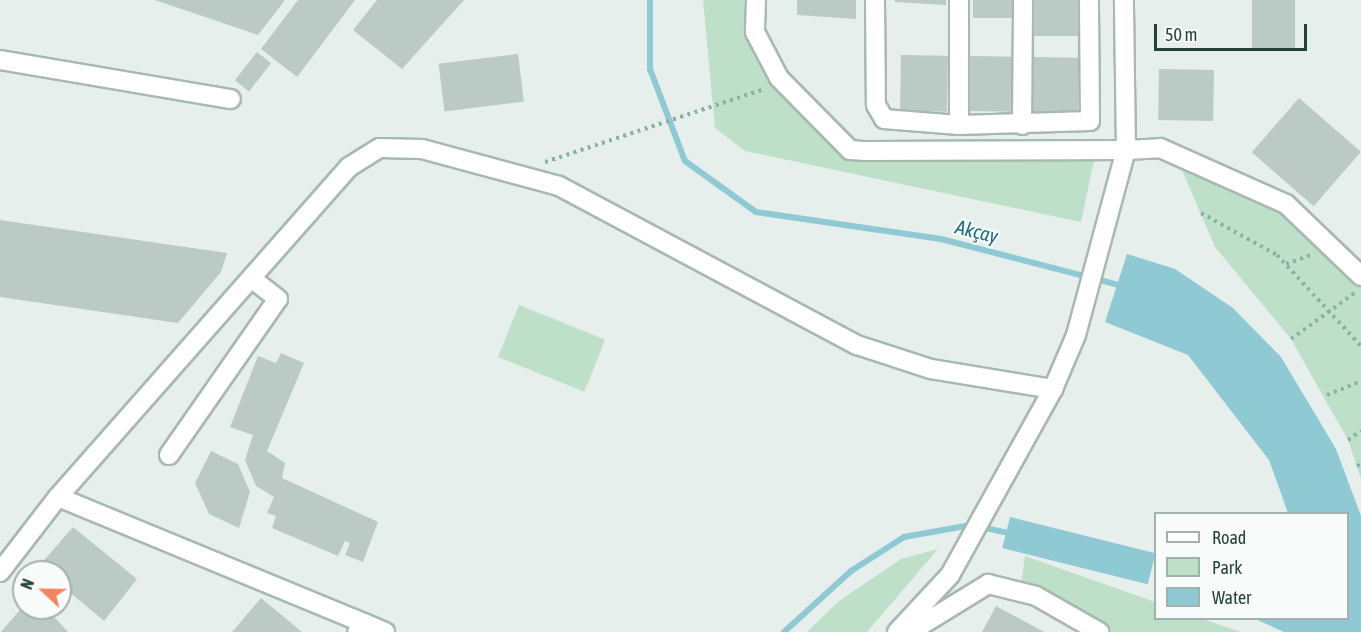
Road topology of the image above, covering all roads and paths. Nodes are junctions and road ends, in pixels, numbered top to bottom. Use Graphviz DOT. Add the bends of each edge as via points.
graph roads {
  1 [pos="756,0"];
  2 [pos="874,0"];
  3 [pos="960,0"];
  4 [pos="1023,0"];
  5 [pos="1089,0"];
  6 [pos="1124,0"];
  7 [pos="0,60"];
  8 [pos="784,83"];
  9 [pos="231,99"];
  10 [pos="959,124"];
  11 [pos="1022,124"];
  12 [pos="1126,150"];
  13 [pos="516,172"];
  14 [pos="1201,213"];
  15 [pos="1330,247"];
  16 [pos="1286,264"];
  17 [pos="1361,276"];
  18 [pos="251,278"];
  19 [pos="1361,288"];
  20 [pos="1331,311"];
  21 [pos="1291,339"];
  22 [pos="1361,346"];
  23 [pos="1361,381"];
  24 [pos="1053,389"];
  25 [pos="1327,395"];
  26 [pos="1361,431"];
  27 [pos="1348,440"];
  28 [pos="168,455"];
  29 [pos="58,497"];
  30 [pos="0,572"];
  31 [pos="360,628"];
  32 [pos="385,632"];
  33 [pos="897,632"];
  34 [pos="910,632"];
  35 [pos="1099,632"];
  1 -- 8 [label="street" via="755,32"];
  2 -- 10 [label="street" via="876,105 884,119"];
  3 -- 10 [label="street"];
  4 -- 11 [label="street"];
  5 -- 11 [label="street" via="1090,120"];
  6 -- 12 [label="street"];
  7 -- 9 [label="street"];
  8 -- 12 [label="street" via="850,150"];
  8 -- 13 [label="path"];
  10 -- 11 [label="street"];
  12 -- 15 [label="street" via="1160,148 1286,204"];
  12 -- 24 [label="street" via="1076,335"];
  13 -- 18 [label="street" via="422,149 380,148 349,167"];
  13 -- 24 [label="street" via="624,216 792,314 857,345 931,369"];
  14 -- 16 [label="path"];
  15 -- 16 [label="path"];
  15 -- 17 [label="street"];
  16 -- 20 [label="path"];
  18 -- 28 [label="street" via="278,299"];
  18 -- 29 [label="street"];
  19 -- 20 [label="path"];
  20 -- 21 [label="path"];
  20 -- 22 [label="path"];
  23 -- 25 [label="path"];
  24 -- 33 [label="street" via="999,493 950,575"];
  26 -- 27 [label="path"];
  29 -- 30 [label="street"];
  29 -- 31 [label="street"];
  31 -- 32 [label="street"];
  34 -- 35 [label="street" via="987,584 1036,596"];
}
